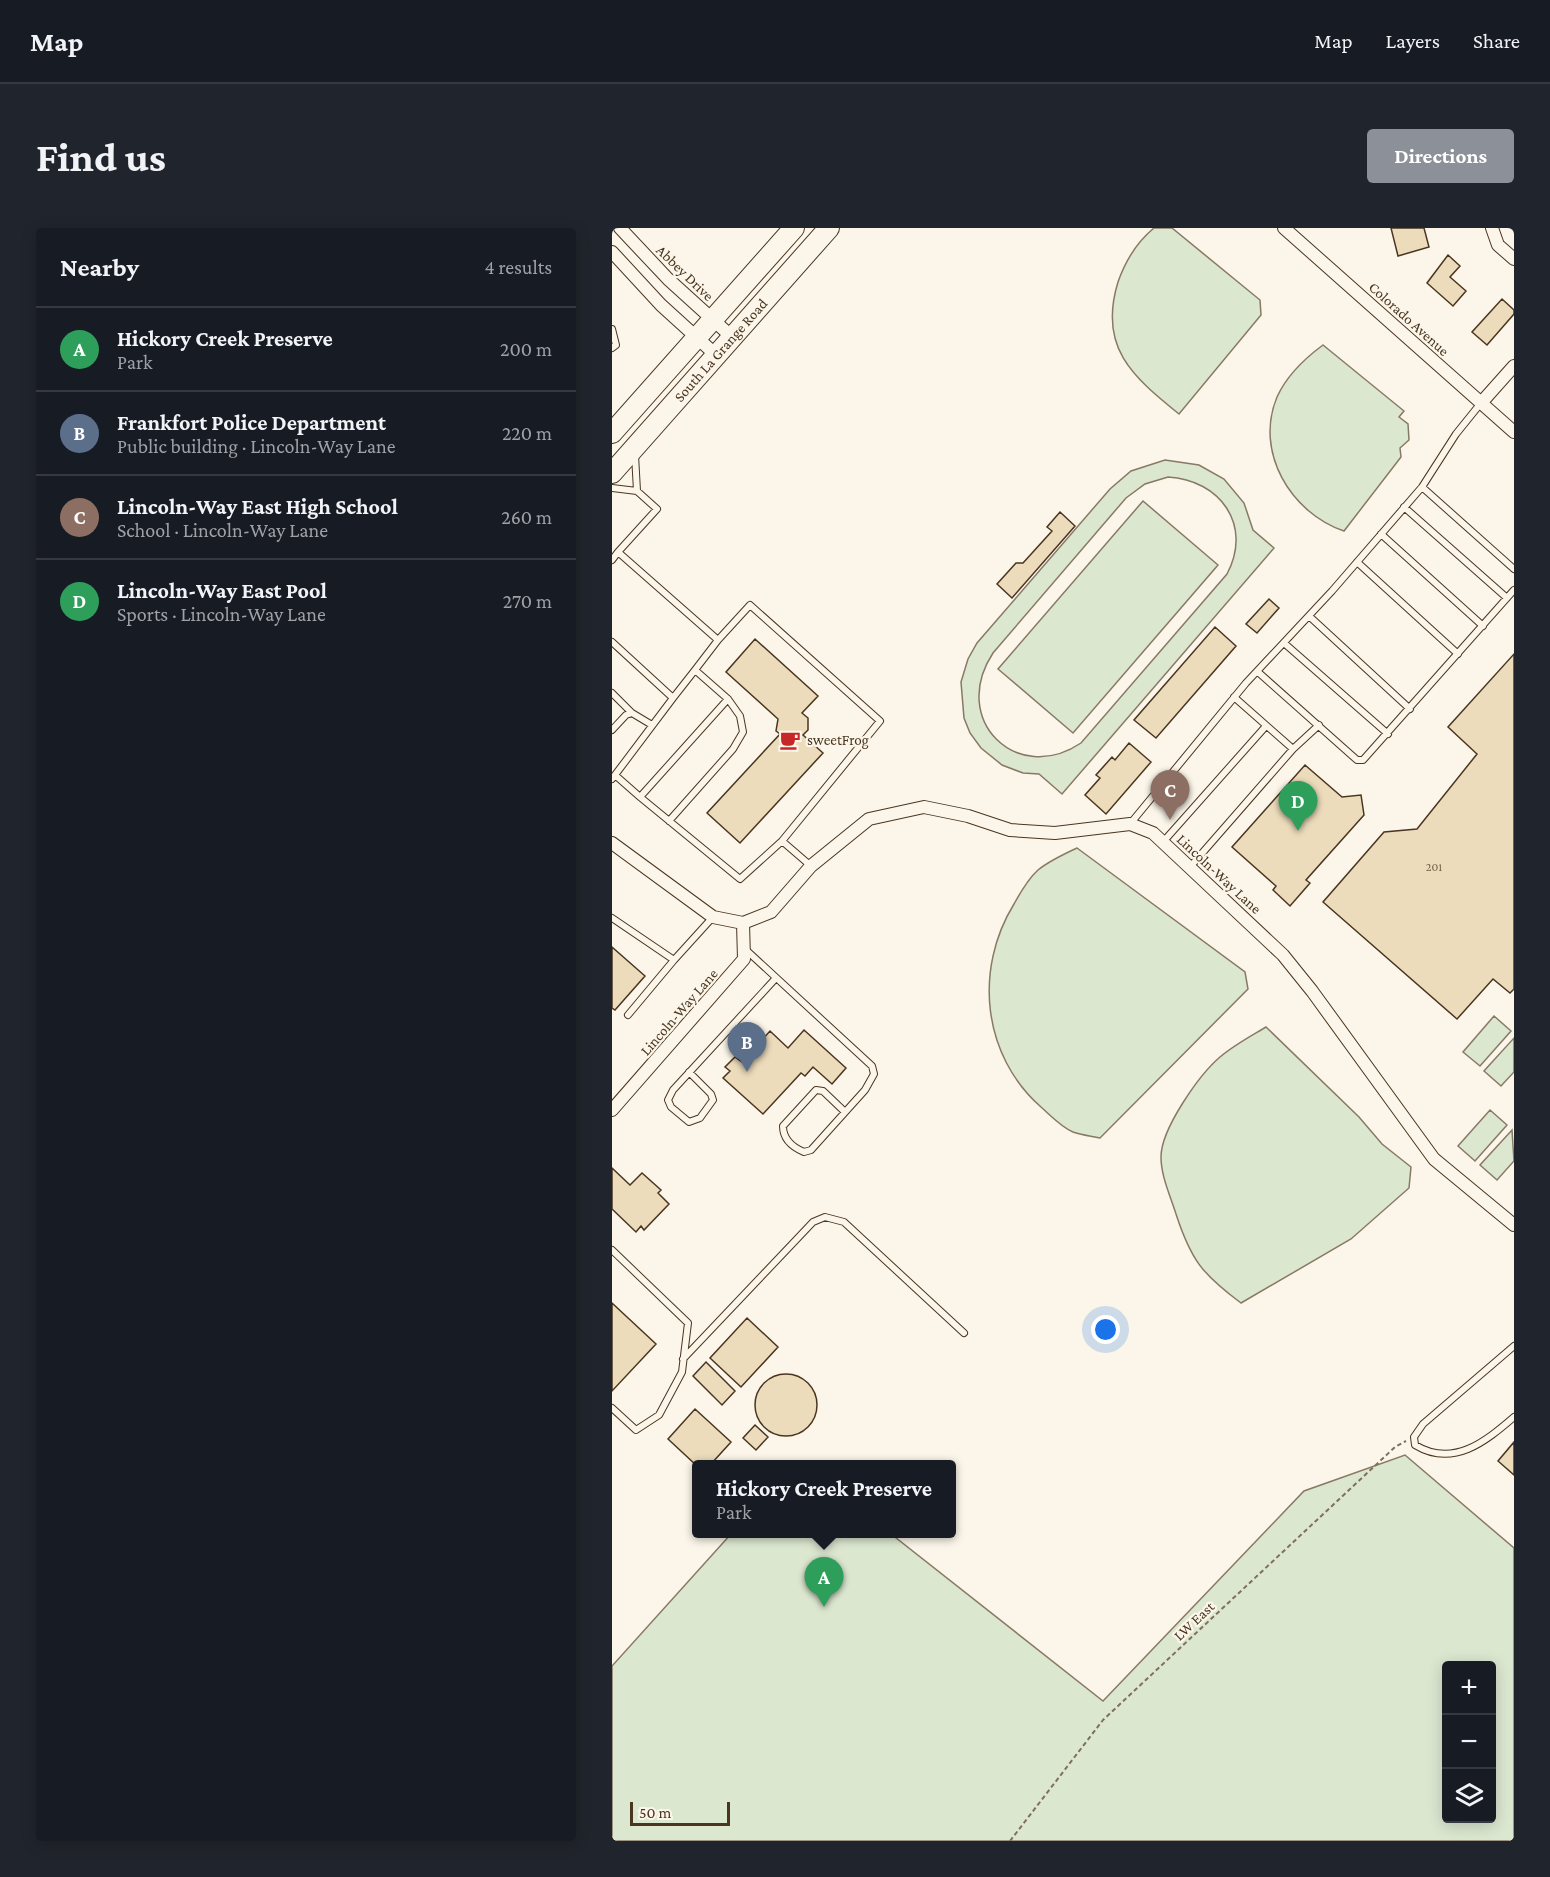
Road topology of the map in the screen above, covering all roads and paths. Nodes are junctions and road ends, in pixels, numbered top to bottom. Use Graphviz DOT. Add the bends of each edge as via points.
graph roads {
  1 [pos="620,228"];
  2 [pos="794,228"];
  3 [pos="829,228"];
  4 [pos="1284,228"];
  5 [pos="1492,228"];
  6 [pos="612,252"];
  7 [pos="1514,259"];
  8 [pos="713,320"];
  9 [pos="612,329"];
  10 [pos="732,337"];
  11 [pos="697,338"];
  12 [pos="612,348"];
  13 [pos="716,355"];
  14 [pos="1514,366"];
  15 [pos="1481,403"];
  16 [pos="1514,432"];
  17 [pos="612,433"];
  18 [pos="635,446"];
  19 [pos="612,473"];
  20 [pos="1422,486"];
  21 [pos="612,488"];
  22 [pos="637,490"];
  23 [pos="1404,507"];
  24 [pos="1380,534"];
  25 [pos="618,552"];
  26 [pos="612,560"];
  27 [pos="1357,562"];
  28 [pos="1514,568"];
  29 [pos="1514,590"];
  30 [pos="1507,598"];
  31 [pos="1309,616"];
  32 [pos="1483,626"];
  33 [pos="718,640"];
  34 [pos="612,642"];
  35 [pos="1284,643"];
  36 [pos="1458,654"];
  37 [pos="695,670"];
  38 [pos="1258,672"];
  39 [pos="612,693"];
  40 [pos="1234,697"];
  41 [pos="673,698"];
  42 [pos="728,699"];
  43 [pos="1410,709"];
  44 [pos="632,713"];
  45 [pos="652,725"];
  46 [pos="1266,726"];
  47 [pos="1319,726"];
  48 [pos="612,730"];
  49 [pos="1388,734"];
  50 [pos="1293,749"];
  51 [pos="614,777"];
  52 [pos="640,797"];
  53 [pos="669,821"];
  54 [pos="1130,824"];
  55 [pos="782,840"];
  56 [pos="1163,842"];
  57 [pos="612,843"];
  58 [pos="811,866"];
  59 [pos="1190,867"];
  60 [pos="713,917"];
  61 [pos="612,918"];
  62 [pos="743,923"];
  63 [pos="744,949"];
  64 [pos="674,960"];
  65 [pos="776,978"];
  66 [pos="628,1015"];
  67 [pos="689,1072"];
  68 [pos="612,1110"];
  69 [pos="845,1112"];
  70 [pos="1514,1225"];
  71 [pos="612,1250"];
  72 [pos="964,1333"];
  73 [pos="1514,1346"];
  74 [pos="683,1359"];
  75 [pos="612,1408"];
  76 [pos="1514,1417"];
  77 [pos="1414,1437"];
  78 [pos="1010,1841"];
  1 -- 8 [label="street, Abbey Drive"];
  2 -- 8 [label="main road, South La Grange Road"];
  3 -- 10 [label="main road, South La Grange Road"];
  4 -- 15 [label="street, Colorado Avenue"];
  5 -- 7 [label="street" via="1498,245"];
  6 -- 11 [label="street"];
  8 -- 10 [label="street, Abbey Drive"];
  8 -- 11 [label="main road, South La Grange Road"];
  9 -- 12 [label="lane"];
  10 -- 13 [label="main road, South La Grange Road"];
  11 -- 13 [label="street"];
  11 -- 17 [label="main road, South La Grange Road"];
  13 -- 18 [label="main road, South La Grange Road"];
  14 -- 15 [label="street"];
  15 -- 16 [label="street, Colorado Avenue"];
  15 -- 20 [label="lane"];
  18 -- 19 [label="main road, South La Grange Road"];
  18 -- 22 [label="lane"];
  20 -- 23 [label="lane"];
  20 -- 28 [label="lane"];
  21 -- 22 [label="lane"];
  22 -- 25 [label="lane" via="657,509"];
  23 -- 24 [label="lane"];
  23 -- 30 [label="lane"];
  24 -- 27 [label="lane"];
  24 -- 32 [label="lane"];
  25 -- 26 [label="lane"];
  25 -- 33 [label="lane"];
  27 -- 31 [label="lane"];
  27 -- 36 [label="lane"];
  29 -- 30 [label="lane"];
  30 -- 32 [label="lane"];
  31 -- 35 [label="lane"];
  31 -- 43 [label="lane"];
  32 -- 36 [label="lane"];
  33 -- 37 [label="lane"];
  33 -- 55 [label="lane" via="750,605 880,721"];
  34 -- 41 [label="lane"];
  35 -- 38 [label="lane"];
  35 -- 49 [label="lane"];
  36 -- 43 [label="lane"];
  37 -- 41 [label="lane"];
  37 -- 42 [label="lane"];
  38 -- 40 [label="lane"];
  38 -- 47 [label="lane"];
  39 -- 44 [label="lane"];
  40 -- 46 [label="lane"];
  40 -- 54 [label="lane"];
  41 -- 45 [label="lane"];
  42 -- 52 [label="lane"];
  42 -- 53 [label="lane" via="740,716 744,732"];
  43 -- 49 [label="lane"];
  44 -- 45 [label="lane"];
  44 -- 48 [label="lane"];
  45 -- 51 [label="lane"];
  46 -- 50 [label="lane"];
  46 -- 56 [label="lane"];
  47 -- 49 [label="lane" via="1358,760 1367,757"];
  47 -- 50 [label="lane"];
  50 -- 59 [label="lane"];
  51 -- 52 [label="lane"];
  52 -- 53 [label="lane"];
  53 -- 55 [label="lane" via="740,879"];
  54 -- 56 [label="street, Lincoln-Way Lane" via="1153,833"];
  54 -- 58 [label="street" via="1054,833 1010,830 924,807 869,819"];
  55 -- 58 [label="lane"];
  56 -- 59 [label="street, Lincoln-Way Lane"];
  57 -- 60 [label="street"];
  58 -- 62 [label="street" via="771,912"];
  59 -- 70 [label="street, Lincoln-Way Lane" via="1283,955 1434,1159"];
  60 -- 62 [label="street"];
  60 -- 64 [label="lane"];
  61 -- 64 [label="lane"];
  62 -- 63 [label="street, Lincoln-Way Lane"];
  63 -- 65 [label="lane"];
  63 -- 68 [label="street, Lincoln-Way Lane" via="744,959"];
  64 -- 66 [label="lane"];
  65 -- 67 [label="lane"];
  65 -- 69 [label="lane" via="872,1066 871,1082"];
  67 -- 67 [label="lane" via="668,1100 689,1122 700,1118 713,1100"];
  69 -- 69 [label="lane" via="811,1150 796,1149 783,1133 783,1126 816,1090 823,1091"];
  71 -- 74 [label="lane" via="688,1323"];
  72 -- 74 [label="lane" via="844,1222 825,1217 813,1222"];
  73 -- 77 [label="lane" via="1423,1424"];
  74 -- 75 [label="lane" via="682,1372 659,1415 636,1430"];
  76 -- 77 [label="lane" via="1473,1449 1429,1454 1415,1445"];
  77 -- 78 [label="path, LW East" via="1395,1447 1103,1720"];
}
